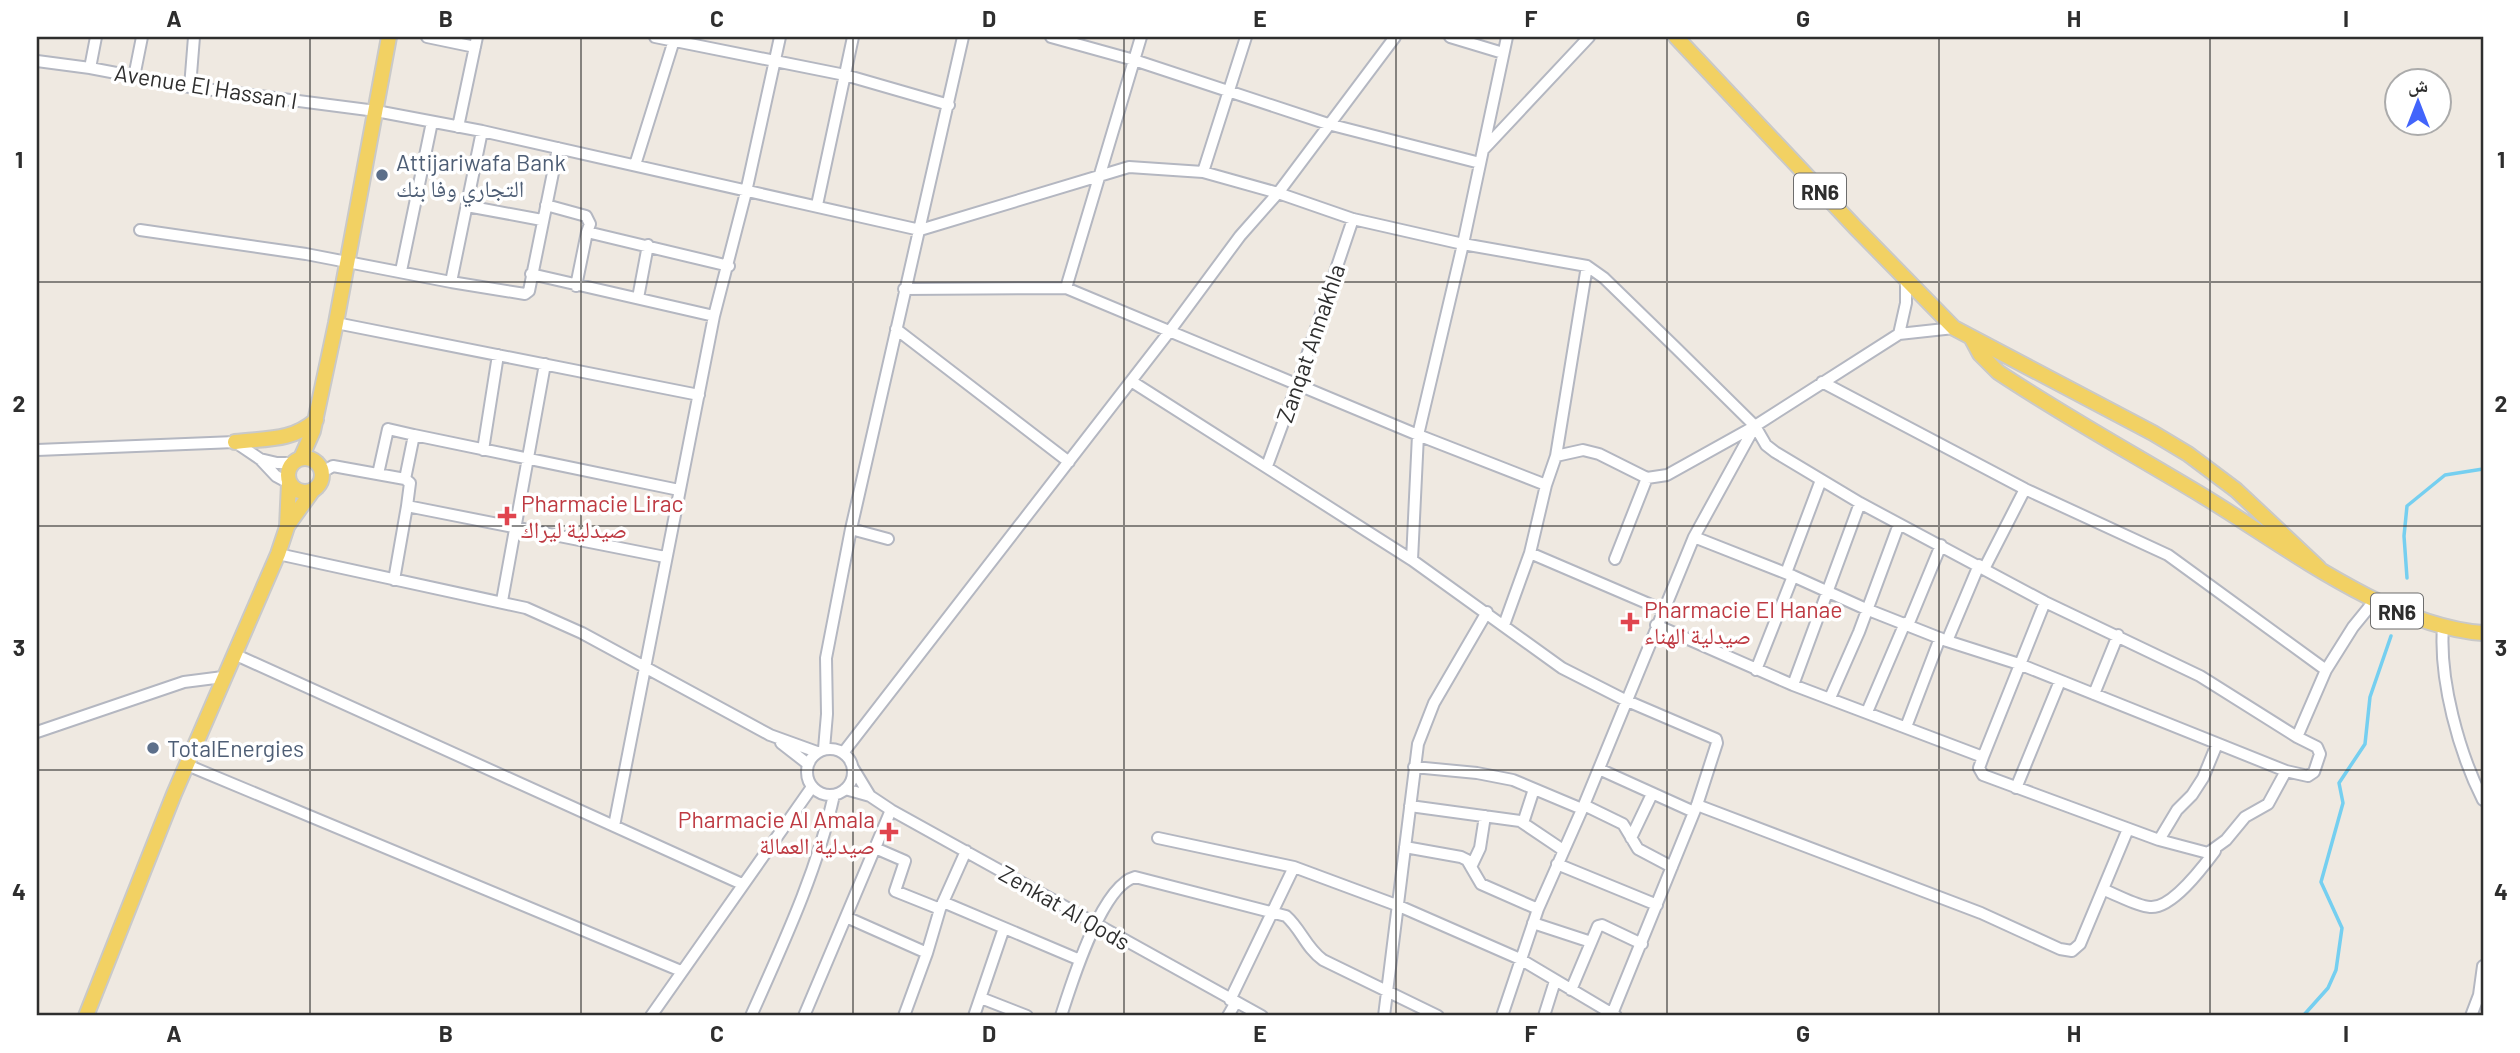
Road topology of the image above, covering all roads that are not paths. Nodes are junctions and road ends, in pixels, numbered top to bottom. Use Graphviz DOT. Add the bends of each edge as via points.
graph roads {
  1 [pos="96,37"];
  2 [pos="142,37"];
  3 [pos="194,37"];
  4 [pos="388,37"];
  5 [pos="427,37"];
  6 [pos="655,37"];
  7 [pos="780,37"];
  8 [pos="853,37"];
  9 [pos="963,37"];
  10 [pos="1051,37"];
  11 [pos="1141,37"];
  12 [pos="1246,37"];
  13 [pos="1395,37"];
  14 [pos="1450,37"];
  15 [pos="1507,37"];
  16 [pos="1589,37"];
  17 [pos="1676,37"];
  18 [pos="674,39"];
  19 [pos="476,42"];
  20 [pos="1503,53"];
  21 [pos="1134,60"];
  22 [pos="37,61"];
  23 [pos="774,61"];
  24 [pos="90,68"];
  25 [pos="845,75"];
  26 [pos="134,76"];
  27 [pos="190,86"];
  28 [pos="1230,91"];
  29 [pos="949,105"];
  30 [pos="376,111"];
  31 [pos="432,122"];
  32 [pos="1328,124"];
  33 [pos="458,127"];
  34 [pos="482,131"];
  35 [pos="558,148"];
  36 [pos="1483,150"];
  37 [pos="1480,163"];
  38 [pos="635,166"];
  39 [pos="1203,172"];
  40 [pos="1101,175"];
  41 [pos="746,192"];
  42 [pos="1278,193"];
  43 [pos="546,205"];
  44 [pos="817,205"];
  45 [pos="467,206"];
  46 [pos="1353,219"];
  47 [pos="542,220"];
  48 [pos="140,230"];
  49 [pos="920,230"];
  50 [pos="587,232"];
  51 [pos="1463,244"];
  52 [pos="648,246"];
  53 [pos="347,262"];
  54 [pos="729,266"];
  55 [pos="1587,266"];
  56 [pos="401,271"];
  57 [pos="531,274"];
  58 [pos="1906,278"];
  59 [pos="451,282"];
  60 [pos="576,286"];
  61 [pos="1066,288"];
  62 [pos="904,289"];
  63 [pos="638,298"];
  64 [pos="714,316"];
  65 [pos="336,323"];
  66 [pos="1954,328"];
  67 [pos="896,329"];
  68 [pos="1169,332"];
  69 [pos="1899,334"];
  70 [pos="1972,338"];
  71 [pos="498,355"];
  72 [pos="545,364"];
  73 [pos="1131,381"];
  74 [pos="1822,382"];
  75 [pos="1297,385"];
  76 [pos="699,395"];
  77 [pos="314,425"];
  78 [pos="1755,426"];
  79 [pos="415,435"];
  80 [pos="1418,435"];
  81 [pos="235,442"];
  82 [pos="37,450"];
  83 [pos="483,450"];
  84 [pos="1556,456"];
  85 [pos="260,459"];
  86 [pos="296,460"];
  87 [pos="527,460"];
  88 [pos="1069,461"];
  89 [pos="1267,466"];
  90 [pos="321,469"];
  91 [pos="379,474"];
  92 [pos="1647,478"];
  93 [pos="405,479"];
  94 [pos="1821,480"];
  95 [pos="289,483"];
  96 [pos="1546,485"];
  97 [pos="2025,489"];
  98 [pos="313,490"];
  99 [pos="679,491"];
  100 [pos="1860,503"];
  101 [pos="407,506"];
  102 [pos="1899,524"];
  103 [pos="514,526"];
  104 [pos="287,527"];
  105 [pos="851,529"];
  106 [pos="1694,537"];
  107 [pos="888,539"];
  108 [pos="1941,545"];
  109 [pos="1530,553"];
  110 [pos="278,554"];
  111 [pos="665,557"];
  112 [pos="1615,559"];
  113 [pos="1412,560"];
  114 [pos="1982,567"];
  115 [pos="2319,568"];
  116 [pos="1790,574"];
  117 [pos="394,580"];
  118 [pos="1826,592"];
  119 [pos="2375,600"];
  120 [pos="502,601"];
  121 [pos="2045,602"];
  122 [pos="1866,609"];
  123 [pos="1662,610"];
  124 [pos="1487,612"];
  125 [pos="1906,624"];
  126 [pos="1504,625"];
  127 [pos="1656,625"];
  128 [pos="2443,627"];
  129 [pos="2483,633"];
  130 [pos="2118,635"];
  131 [pos="1943,639"];
  132 [pos="234,654"];
  133 [pos="2019,664"];
  134 [pos="644,667"];
  135 [pos="1756,670"];
  136 [pos="2326,670"];
  137 [pos="223,677"];
  138 [pos="2060,681"];
  139 [pos="1793,685"];
  140 [pos="2094,694"];
  141 [pos="1830,698"];
  142 [pos="1625,700"];
  143 [pos="1867,712"];
  144 [pos="865,723"];
  145 [pos="1906,727"];
  146 [pos="37,732"];
  147 [pos="770,735"];
  148 [pos="2297,737"];
  149 [pos="2217,744"];
  150 [pos="830,751"];
  151 [pos="1983,757"];
  152 [pos="808,764"];
  153 [pos="187,765"];
  154 [pos="852,765"];
  155 [pos="1414,766"];
  156 [pos="1598,769"];
  157 [pos="2286,771"];
  158 [pos="2016,788"];
  159 [pos="815,789"];
  160 [pos="845,789"];
  161 [pos="1534,789"];
  162 [pos="1652,794"];
  163 [pos="834,795"];
  164 [pos="870,796"];
  165 [pos="2483,800"];
  166 [pos="1410,806"];
  167 [pos="1583,807"];
  168 [pos="1696,809"];
  169 [pos="891,810"];
  170 [pos="1485,816"];
  171 [pos="1523,823"];
  172 [pos="614,826"];
  173 [pos="2128,829"];
  174 [pos="1158,838"];
  175 [pos="1631,838"];
  176 [pos="2159,840"];
  177 [pos="1405,847"];
  178 [pos="875,848"];
  179 [pos="1563,850"];
  180 [pos="966,851"];
  181 [pos="2215,851"];
  182 [pos="1557,864"];
  183 [pos="1294,867"];
  184 [pos="1471,867"];
  185 [pos="1672,867"];
  186 [pos="742,884"];
  187 [pos="2104,890"];
  188 [pos="941,905"];
  189 [pos="1657,905"];
  190 [pos="1398,906"];
  191 [pos="1538,909"];
  192 [pos="1273,911"];
  193 [pos="846,917"];
  194 [pos="1096,923"];
  195 [pos="1533,923"];
  196 [pos="1004,928"];
  197 [pos="1591,942"];
  198 [pos="1642,944"];
  199 [pos="927,953"];
  200 [pos="1520,959"];
  201 [pos="1080,960"];
  202 [pos="2483,966"];
  203 [pos="681,971"];
  204 [pos="1555,981"];
  205 [pos="1571,990"];
  206 [pos="1387,991"];
  207 [pos="981,998"];
  208 [pos="1233,1001"];
  209 [pos="752,1013"];
  210 [pos="1614,1015"];
  211 [pos="86,1016"];
  212 [pos="651,1016"];
  213 [pos="766,1016"];
  214 [pos="804,1016"];
  215 [pos="904,1016"];
  216 [pos="974,1016"];
  217 [pos="1027,1016"];
  218 [pos="1061,1016"];
  219 [pos="1228,1016"];
  220 [pos="1262,1016"];
  221 [pos="1384,1016"];
  222 [pos="1438,1016"];
  223 [pos="1502,1016"];
  224 [pos="1544,1016"];
  225 [pos="2471,1016"];
  1 -- 24 [label="street"];
  2 -- 26 [label="street"];
  3 -- 27 [label="street"];
  4 -- 30 [label="main road"];
  5 -- 19 [label="street"];
  6 -- 18 [label="street"];
  7 -- 23 [label="street"];
  8 -- 25 [label="street"];
  9 -- 29 [label="street"];
  10 -- 21 [label="street"];
  11 -- 21 [label="street"];
  12 -- 28 [label="street"];
  13 -- 32 [label="street"];
  14 -- 20 [label="street"];
  15 -- 20 [label="street"];
  16 -- 36 [label="street"];
  17 -- 58 [label="main road, RN6"];
  18 -- 23 [label="street"];
  18 -- 38 [label="street"];
  19 -- 33 [label="street"];
  20 -- 36 [label="street"];
  21 -- 28 [label="street"];
  21 -- 40 [label="street"];
  22 -- 24 [label="street, Avenue El Hassan I"];
  23 -- 25 [label="street"];
  23 -- 41 [label="street"];
  24 -- 26 [label="street, Avenue El Hassan I"];
  25 -- 29 [label="street"];
  25 -- 44 [label="street"];
  26 -- 27 [label="street, Avenue El Hassan I"];
  27 -- 30 [label="street, Avenue El Hassan I"];
  28 -- 32 [label="street"];
  28 -- 39 [label="street"];
  29 -- 49 [label="street"];
  30 -- 31 [label="street, Avenue El Hassan I"];
  30 -- 53 [label="main road"];
  31 -- 33 [label="street, Avenue El Hassan I"];
  31 -- 56 [label="street"];
  32 -- 37 [label="street"];
  32 -- 42 [label="street"];
  33 -- 34 [label="street, Avenue El Hassan I"];
  34 -- 35 [label="street, Avenue El Hassan I"];
  34 -- 45 [label="street"];
  35 -- 38 [label="street, Avenue El Hassan I"];
  35 -- 43 [label="street"];
  36 -- 37 [label="street"];
  37 -- 51 [label="street"];
  38 -- 41 [label="street, Avenue El Hassan I"];
  39 -- 40 [label="street" via="1129,167"];
  39 -- 42 [label="street"];
  40 -- 49 [label="street"];
  40 -- 61 [label="street"];
  41 -- 44 [label="street, Avenue El Hassan I"];
  41 -- 54 [label="street"];
  42 -- 46 [label="street"];
  42 -- 68 [label="street"];
  43 -- 47 [label="street"];
  43 -- 50 [label="street" via="586,216"];
  44 -- 49 [label="street, Avenue El Hassan I"];
  45 -- 47 [label="street"];
  45 -- 59 [label="street"];
  46 -- 51 [label="street"];
  46 -- 75 [label="street, Zanqat Annakhla"];
  47 -- 57 [label="street"];
  48 -- 53 [label="street"];
  49 -- 62 [label="street"];
  50 -- 52 [label="street"];
  50 -- 60 [label="street"];
  51 -- 55 [label="street"];
  51 -- 80 [label="street"];
  52 -- 54 [label="street"];
  52 -- 63 [label="street"];
  53 -- 56 [label="street"];
  53 -- 65 [label="main road"];
  54 -- 64 [label="street"];
  55 -- 78 [label="street"];
  55 -- 84 [label="street"];
  56 -- 59 [label="street"];
  57 -- 59 [label="street" via="525,294"];
  57 -- 60 [label="street"];
  58 -- 66 [label="main road, RN6"];
  58 -- 69 [label="street"];
  60 -- 63 [label="street"];
  61 -- 62 [label="street"];
  61 -- 68 [label="street"];
  62 -- 67 [label="street"];
  63 -- 64 [label="street"];
  64 -- 76 [label="street"];
  65 -- 71 [label="street"];
  65 -- 77 [label="main road"];
  66 -- 69 [label="street"];
  66 -- 70 [label="main road, RN6"];
  67 -- 88 [label="street"];
  67 -- 105 [label="street"];
  68 -- 73 [label="street"];
  68 -- 75 [label="street"];
  69 -- 74 [label="street"];
  70 -- 115 [label="main road, RN6" via="2188,454 2236,491"];
  70 -- 115 [label="main road, RN6" via="1980,354 2022,388"];
  71 -- 72 [label="street"];
  71 -- 83 [label="street"];
  72 -- 76 [label="street"];
  72 -- 87 [label="street"];
  73 -- 88 [label="street"];
  73 -- 89 [label="street"];
  74 -- 78 [label="street"];
  74 -- 97 [label="street"];
  75 -- 80 [label="street"];
  75 -- 89 [label="street, Zanqat Annakhla"];
  76 -- 99 [label="street"];
  77 -- 81 [label="main road" via="289,437"];
  77 -- 86 [label="main road"];
  77 -- 90 [label="main road"];
  78 -- 92 [label="street" via="1667,475"];
  78 -- 94 [label="street" via="1769,447"];
  78 -- 106 [label="street"];
  79 -- 83 [label="street"];
  79 -- 91 [label="street" via="388,429"];
  79 -- 93 [label="street"];
  80 -- 96 [label="street"];
  80 -- 113 [label="street"];
  81 -- 82 [label="street"];
  81 -- 85 [label="street"];
  83 -- 87 [label="street"];
  84 -- 92 [label="street" via="1589,451"];
  84 -- 96 [label="street"];
  85 -- 86 [label="street" via="277,463"];
  85 -- 95 [label="street"];
  86 -- 90 [label="main road" via="312,459"];
  86 -- 95 [label="main road" via="287,473"];
  87 -- 99 [label="street"];
  87 -- 103 [label="street"];
  88 -- 144 [label="street"];
  89 -- 113 [label="street"];
  90 -- 91 [label="street" via="333,466"];
  90 -- 98 [label="main road" via="321,482"];
  91 -- 93 [label="street"];
  92 -- 112 [label="street"];
  93 -- 101 [label="street" via="410,483"];
  94 -- 100 [label="street"];
  94 -- 116 [label="street"];
  95 -- 98 [label="main road" via="297,491"];
  95 -- 104 [label="main road"];
  96 -- 109 [label="street"];
  97 -- 114 [label="street"];
  97 -- 136 [label="street" via="2168,555"];
  98 -- 104 [label="main road"];
  99 -- 111 [label="street"];
  100 -- 102 [label="street"];
  100 -- 118 [label="street"];
  101 -- 103 [label="street"];
  101 -- 117 [label="street"];
  102 -- 108 [label="street"];
  102 -- 122 [label="street"];
  103 -- 111 [label="street"];
  103 -- 120 [label="street"];
  104 -- 110 [label="main road"];
  105 -- 107 [label="street"];
  105 -- 150 [label="street" via="826,658"];
  106 -- 116 [label="street"];
  106 -- 123 [label="street"];
  108 -- 114 [label="street"];
  108 -- 125 [label="street"];
  109 -- 123 [label="street"];
  109 -- 126 [label="street"];
  110 -- 117 [label="street"];
  110 -- 132 [label="main road"];
  111 -- 134 [label="street"];
  113 -- 124 [label="street"];
  114 -- 121 [label="street"];
  114 -- 131 [label="street"];
  115 -- 119 [label="main road, RN6"];
  116 -- 118 [label="street"];
  116 -- 135 [label="street"];
  117 -- 120 [label="street"];
  118 -- 122 [label="street"];
  118 -- 139 [label="street"];
  119 -- 128 [label="main road, RN6"];
  119 -- 136 [label="street"];
  120 -- 134 [label="street" via="551,618"];
  121 -- 130 [label="street"];
  121 -- 133 [label="street"];
  122 -- 125 [label="street"];
  122 -- 141 [label="street"];
  123 -- 127 [label="street"];
  124 -- 126 [label="street"];
  124 -- 155 [label="street" via="1427,716"];
  125 -- 131 [label="street"];
  125 -- 143 [label="street"];
  126 -- 142 [label="street" via="1562,668"];
  127 -- 135 [label="street"];
  127 -- 142 [label="street"];
  128 -- 129 [label="main road, RN6"];
  128 -- 165 [label="street" via="2441,650 2449,699 2466,761"];
  130 -- 140 [label="street"];
  130 -- 148 [label="street" via="2200,676"];
  131 -- 133 [label="street"];
  131 -- 145 [label="street"];
  132 -- 137 [label="main road"];
  132 -- 172 [label="street"];
  133 -- 138 [label="street"];
  133 -- 151 [label="street"];
  134 -- 147 [label="street"];
  134 -- 172 [label="street"];
  135 -- 139 [label="street"];
  136 -- 148 [label="street"];
  137 -- 146 [label="street" via="184,682"];
  137 -- 153 [label="main road"];
  138 -- 140 [label="street"];
  138 -- 158 [label="street"];
  139 -- 141 [label="street"];
  140 -- 149 [label="street"];
  141 -- 143 [label="street"];
  142 -- 156 [label="street"];
  142 -- 168 [label="street" via="1716,739"];
  143 -- 145 [label="street"];
  144 -- 150 [label="street"];
  144 -- 154 [label="street"];
  145 -- 151 [label="street"];
  147 -- 150 [label="street"];
  147 -- 152 [label="street"];
  148 -- 157 [label="street" via="2317,747 2320,754 2311,775"];
  149 -- 157 [label="street"];
  149 -- 176 [label="street" via="2203,778"];
  150 -- 152 [label="street"];
  150 -- 154 [label="street"];
  151 -- 158 [label="street" via="1981,774"];
  152 -- 159 [label="street" via="807,776"];
  153 -- 203 [label="street"];
  153 -- 211 [label="main road"];
  154 -- 160 [label="street" via="852,780"];
  154 -- 164 [label="street"];
  155 -- 161 [label="street" via="1478,773"];
  155 -- 166 [label="street"];
  156 -- 162 [label="street"];
  156 -- 167 [label="street"];
  157 -- 181 [label="street" via="2268,804 2245,817"];
  158 -- 173 [label="street"];
  159 -- 163 [label="street"];
  159 -- 186 [label="street"];
  160 -- 163 [label="street"];
  160 -- 164 [label="street"];
  161 -- 167 [label="street"];
  161 -- 171 [label="street"];
  162 -- 168 [label="street"];
  162 -- 175 [label="street"];
  163 -- 209 [label="street" via="803,897"];
  164 -- 169 [label="street, Zenkat Al Qods"];
  166 -- 170 [label="street"];
  166 -- 177 [label="street"];
  167 -- 175 [label="street" via="1623,824"];
  167 -- 179 [label="street"];
  168 -- 185 [label="street"];
  168 -- 187 [label="street" via="1992,918 2060,949 2072,951 2078,946"];
  169 -- 178 [label="street"];
  169 -- 180 [label="street, Zenkat Al Qods"];
  170 -- 171 [label="street"];
  170 -- 184 [label="street" via="1480,848"];
  171 -- 179 [label="street"];
  172 -- 186 [label="street"];
  173 -- 176 [label="street"];
  173 -- 187 [label="street"];
  174 -- 183 [label="street"];
  175 -- 185 [label="street" via="1638,849"];
  176 -- 181 [label="street"];
  177 -- 184 [label="street" via="1461,856"];
  177 -- 190 [label="street"];
  178 -- 188 [label="street" via="905,861 895,891"];
  178 -- 193 [label="street"];
  179 -- 182 [label="street"];
  180 -- 188 [label="street"];
  180 -- 194 [label="street, Zenkat Al Qods"];
  181 -- 187 [label="street" via="2177,895 2157,906 2148,907"];
  182 -- 189 [label="street"];
  182 -- 191 [label="street"];
  183 -- 190 [label="street"];
  183 -- 192 [label="street"];
  184 -- 191 [label="street" via="1481,884"];
  185 -- 189 [label="street"];
  186 -- 203 [label="street"];
  188 -- 196 [label="street"];
  188 -- 199 [label="street"];
  189 -- 198 [label="street"];
  190 -- 200 [label="street"];
  190 -- 206 [label="street"];
  191 -- 195 [label="street"];
  192 -- 194 [label="street" via="1135,877 1121,885"];
  192 -- 206 [label="street" via="1296,924 1314,954"];
  192 -- 208 [label="street"];
  193 -- 199 [label="street"];
  193 -- 214 [label="street"];
  194 -- 201 [label="street"];
  194 -- 208 [label="street, Zenkat Al Qods"];
  195 -- 197 [label="street"];
  195 -- 200 [label="street"];
  196 -- 201 [label="street"];
  196 -- 207 [label="street"];
  197 -- 198 [label="street" via="1600,925"];
  197 -- 205 [label="street"];
  198 -- 210 [label="street"];
  199 -- 215 [label="street"];
  200 -- 204 [label="street"];
  200 -- 223 [label="street"];
  201 -- 218 [label="street"];
  202 -- 225 [label="street"];
  203 -- 212 [label="street"];
  204 -- 205 [label="street"];
  204 -- 224 [label="street"];
  205 -- 210 [label="street"];
  206 -- 221 [label="street"];
  206 -- 222 [label="street"];
  207 -- 216 [label="street"];
  207 -- 217 [label="street"];
  208 -- 219 [label="street"];
  208 -- 220 [label="street, Zenkat Al Qods"];
  209 -- 213 [label="street"];
}
